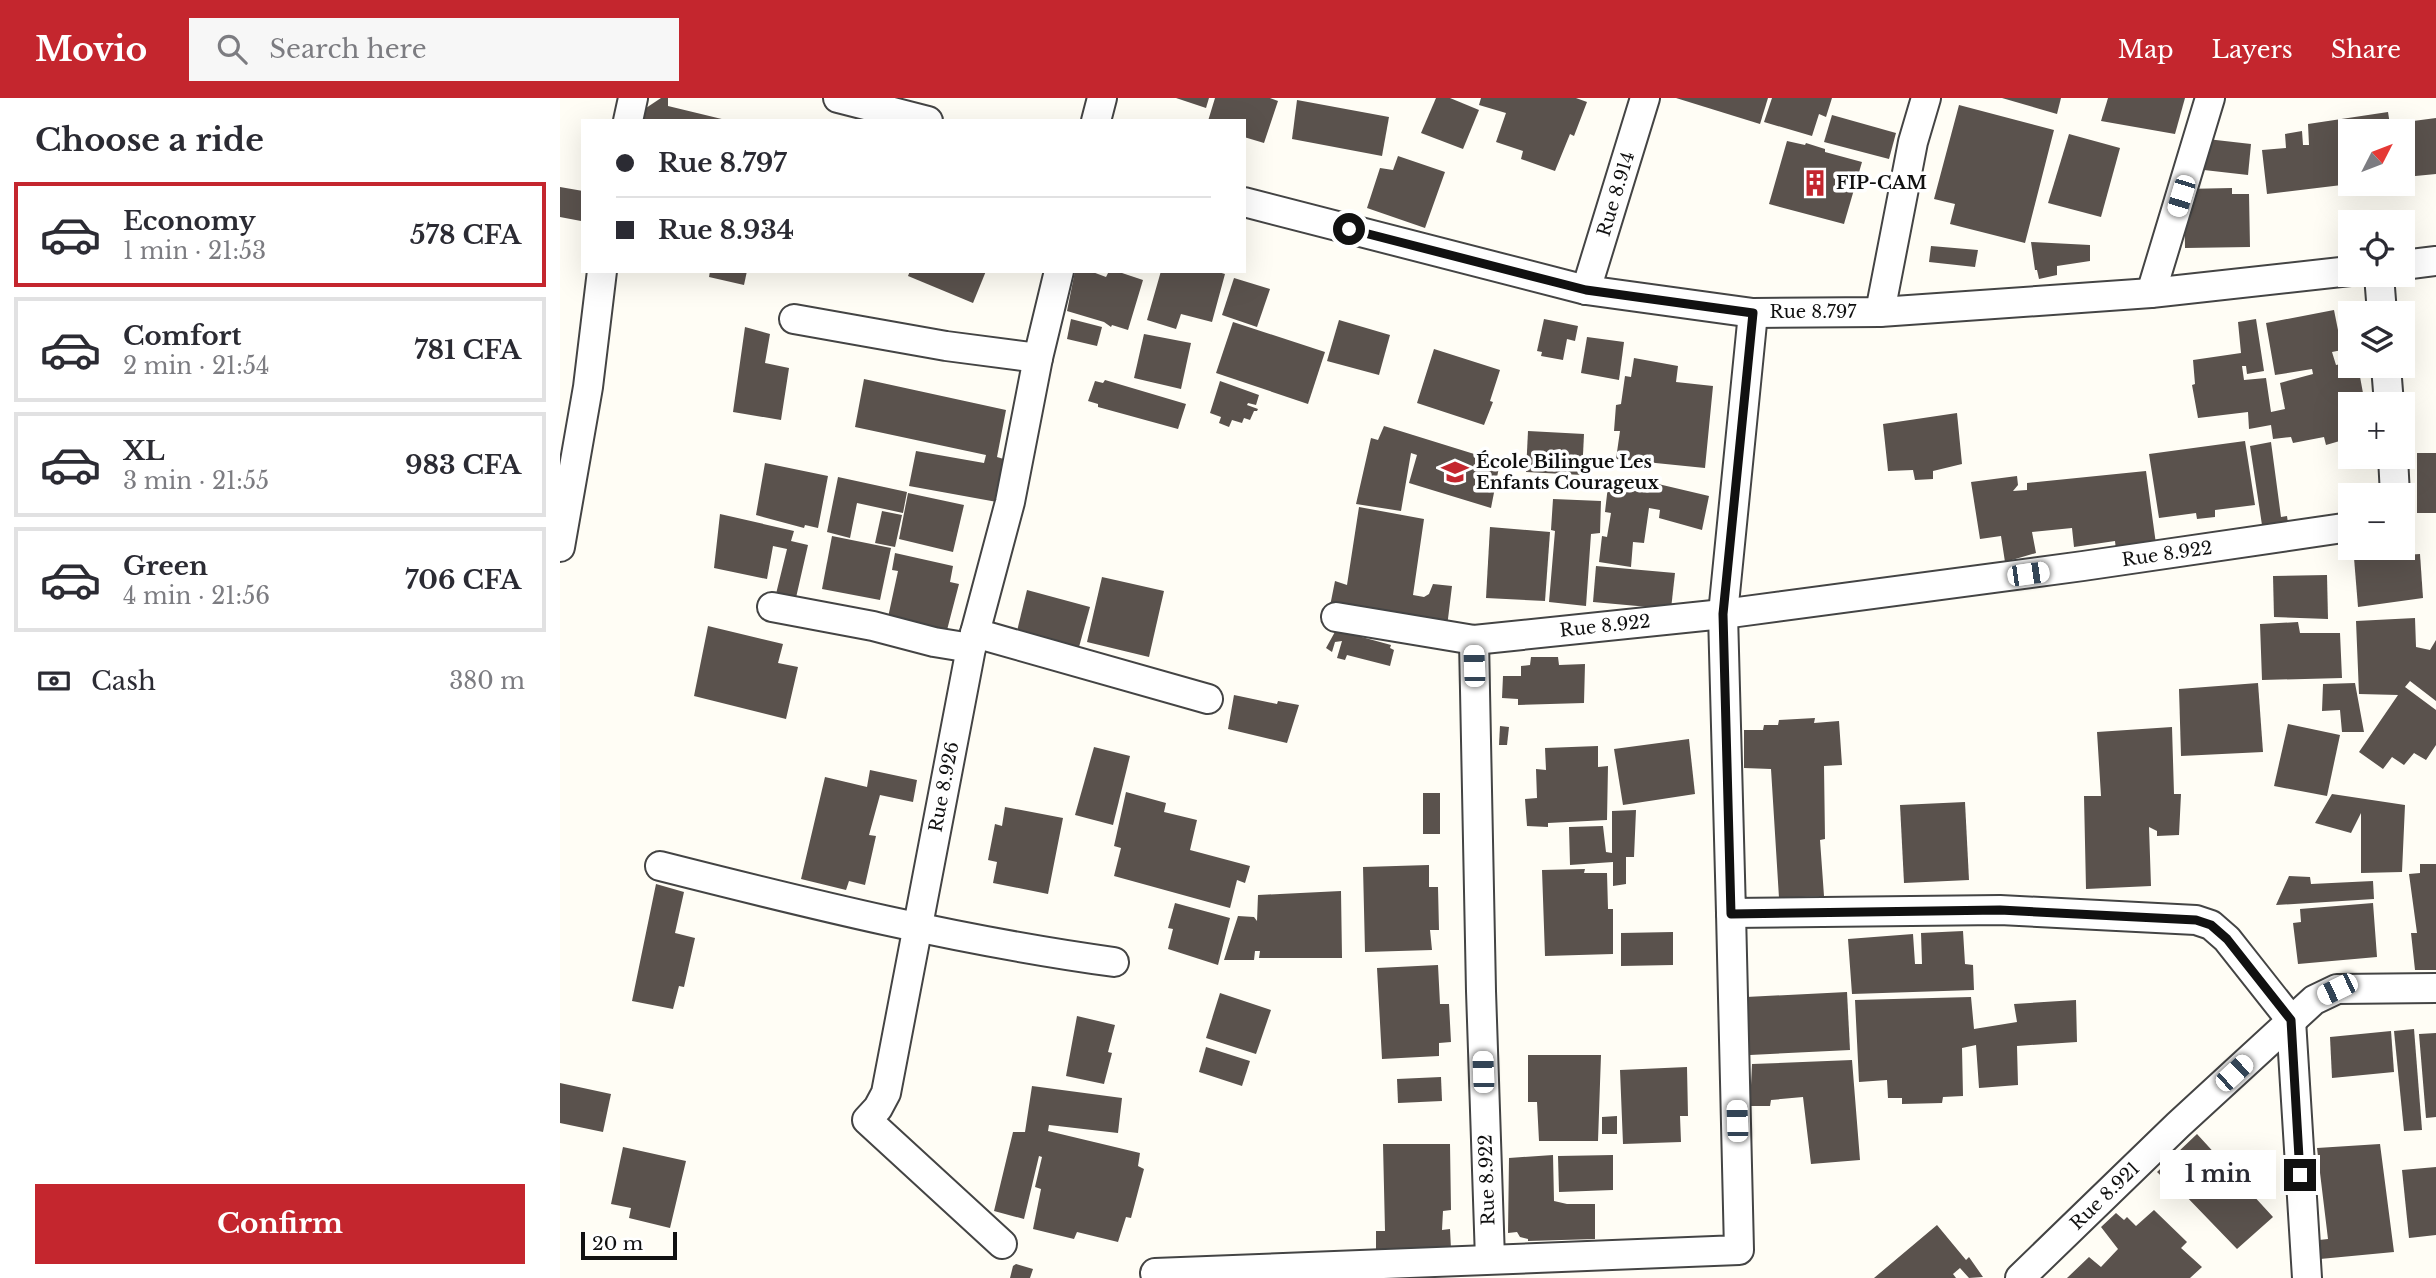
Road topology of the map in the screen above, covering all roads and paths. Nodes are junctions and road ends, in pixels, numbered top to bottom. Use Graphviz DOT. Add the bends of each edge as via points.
graph roads {
  1 [pos="633,98"];
  2 [pos="838,98"];
  3 [pos="1102,98"];
  4 [pos="1646,98"];
  5 [pos="1926,98"];
  6 [pos="2210,98"];
  7 [pos="628,119"];
  8 [pos="920,119"];
  9 [pos="1097,119"];
  10 [pos="1246,203"];
  11 [pos="2436,261"];
  12 [pos="2415,264"];
  13 [pos="2338,272"];
  14 [pos="602,273"];
  15 [pos="1059,273"];
  16 [pos="1586,290"];
  17 [pos="2151,293"];
  18 [pos="1880,312"];
  19 [pos="1753,313"];
  20 [pos="794,319"];
  21 [pos="1038,358"];
  22 [pos="2338,529"];
  23 [pos="560,547"];
  24 [pos="772,607"];
  25 [pos="1723,614"];
  26 [pos="1336,617"];
  27 [pos="1474,640"];
  28 [pos="973,641"];
  29 [pos="1208,699"];
  30 [pos="660,866"];
  31 [pos="1731,914"];
  32 [pos="917,929"];
  33 [pos="1114,962"];
  34 [pos="2436,988"];
  35 [pos="2291,1020"];
  36 [pos="1002,1244"];
  37 [pos="1490,1259"];
  38 [pos="1155,1273"];
  39 [pos="2020,1278"];
  40 [pos="2306,1278"];
  1 -- 7 [label="street"];
  2 -- 8 [label="street"];
  3 -- 9 [label="street"];
  4 -- 16 [label="street, Rue 8.914"];
  5 -- 18 [label="street"];
  6 -- 17 [label="street"];
  10 -- 16 [label="street, Rue 8.797"];
  11 -- 12 [label="street"];
  13 -- 17 [label="street, Rue 8.797"];
  14 -- 23 [label="street" via="588,387"];
  15 -- 21 [label="street, Rue 8.926"];
  16 -- 19 [label="street, Rue 8.797"];
  17 -- 18 [label="street, Rue 8.797"];
  18 -- 19 [label="street, Rue 8.797"];
  19 -- 25 [label="street"];
  20 -- 21 [label="street"];
  21 -- 28 [label="street, Rue 8.926" via="1010,502"];
  22 -- 25 [label="street, Rue 8.922"];
  24 -- 28 [label="street" via="934,642"];
  25 -- 27 [label="street, Rue 8.922"];
  25 -- 31 [label="street"];
  26 -- 27 [label="street"];
  27 -- 37 [label="street, Rue 8.922"];
  28 -- 29 [label="street"];
  28 -- 32 [label="street, Rue 8.926"];
  30 -- 32 [label="street"];
  31 -- 35 [label="street" via="2000,910 2196,920 2211,925 2227,939"];
  31 -- 37 [label="street" via="1739,1250"];
  32 -- 33 [label="street"];
  32 -- 36 [label="street, Rue 8.926" via="886,1093 867,1121"];
  34 -- 35 [label="street, Rue 8.921" via="2337,989 2314,1000"];
  35 -- 39 [label="street, Rue 8.921"];
  35 -- 40 [label="street"];
  37 -- 38 [label="street"];
}
